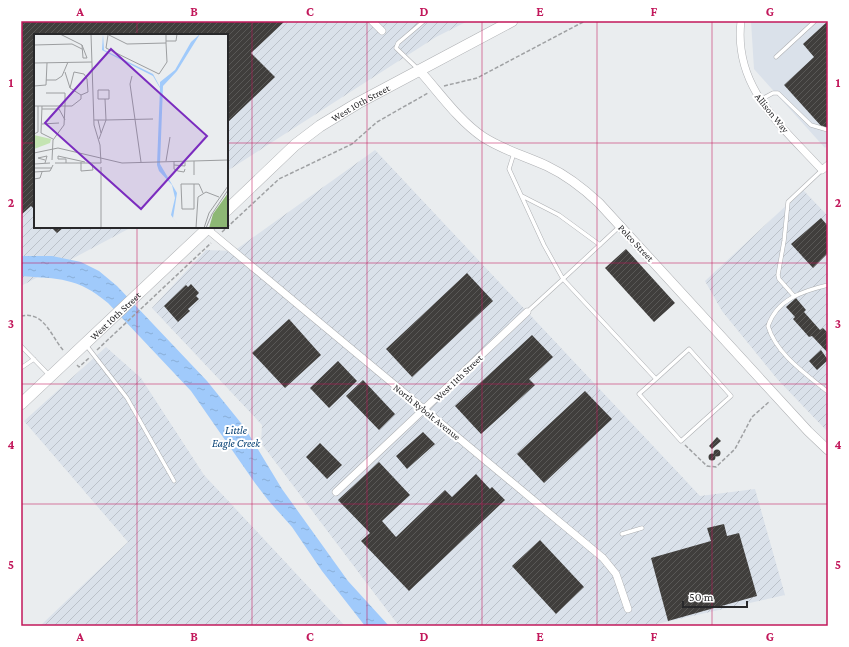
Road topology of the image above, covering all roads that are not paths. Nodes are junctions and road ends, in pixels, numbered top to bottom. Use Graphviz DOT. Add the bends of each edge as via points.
graph roads {
  1 [pos="372,21"];
  2 [pos="424,21"];
  3 [pos="512,21"];
  4 [pos="741,21"];
  5 [pos="815,21"];
  6 [pos="382,31"];
  7 [pos="776,57"];
  8 [pos="419,70"];
  9 [pos="760,100"];
  10 [pos="828,130"];
  11 [pos="514,153"];
  12 [pos="826,169"];
  13 [pos="522,196"];
  14 [pos="228,209"];
  15 [pos="620,226"];
  16 [pos="208,228"];
  17 [pos="600,245"];
  18 [pos="563,279"];
  19 [pos="828,285"];
  20 [pos="794,296"];
  21 [pos="527,312"];
  22 [pos="85,344"];
  23 [pos="21,346"];
  24 [pos="34,359"];
  25 [pos="21,368"];
  26 [pos="50,377"];
  27 [pos="656,379"];
  28 [pos="828,392"];
  29 [pos="21,404"];
  30 [pos="424,410"];
  31 [pos="828,450"];
  32 [pos="174,482"];
  33 [pos="336,492"];
  34 [pos="642,528"];
  35 [pos="622,534"];
  36 [pos="628,609"];
  1 -- 6 [label="street"];
  2 -- 8 [label="lane" via="398,43 396,48"];
  3 -- 8 [label="main road, West 10th Street"];
  4 -- 9 [label="street, Allison Way" via="742,59 748,78"];
  5 -- 7 [label="lane"];
  8 -- 11 [label="street, Polco Street" via="476,131"];
  8 -- 14 [label="main road, West 10th Street" via="320,126 295,145"];
  9 -- 10 [label="lane" via="778,93 811,125"];
  9 -- 12 [label="street, Allison Way"];
  11 -- 13 [label="lane" via="509,169"];
  11 -- 15 [label="street, Polco Street" via="547,166 573,181 599,203"];
  12 -- 20 [label="lane" via="788,202 778,275"];
  13 -- 17 [label="lane" via="559,215"];
  13 -- 18 [label="lane"];
  15 -- 17 [label="lane"];
  15 -- 31 [label="street, Polco Street"];
  16 -- 22 [label="main road, West 10th Street"];
  16 -- 30 [label="street, North Rybolt Avenue"];
  17 -- 18 [label="lane"];
  18 -- 21 [label="lane"];
  18 -- 27 [label="lane"];
  19 -- 20 [label="lane"];
  20 -- 28 [label="lane" via="776,309 768,326 771,335 777,345 805,374"];
  21 -- 30 [label="street, West 11th Street"];
  22 -- 26 [label="main road, West 10th Street"];
  22 -- 32 [label="lane" via="127,398"];
  23 -- 24 [label="lane"];
  24 -- 25 [label="lane"];
  24 -- 26 [label="lane"];
  26 -- 29 [label="main road, West 10th Street"];
  27 -- 27 [label="lane" via="689,349 731,396 681,441 639,394"];
  30 -- 33 [label="street, West 11th Street"];
  30 -- 36 [label="street, North Rybolt Avenue" via="603,558 616,574"];
  34 -- 35 [label="lane"];
}
